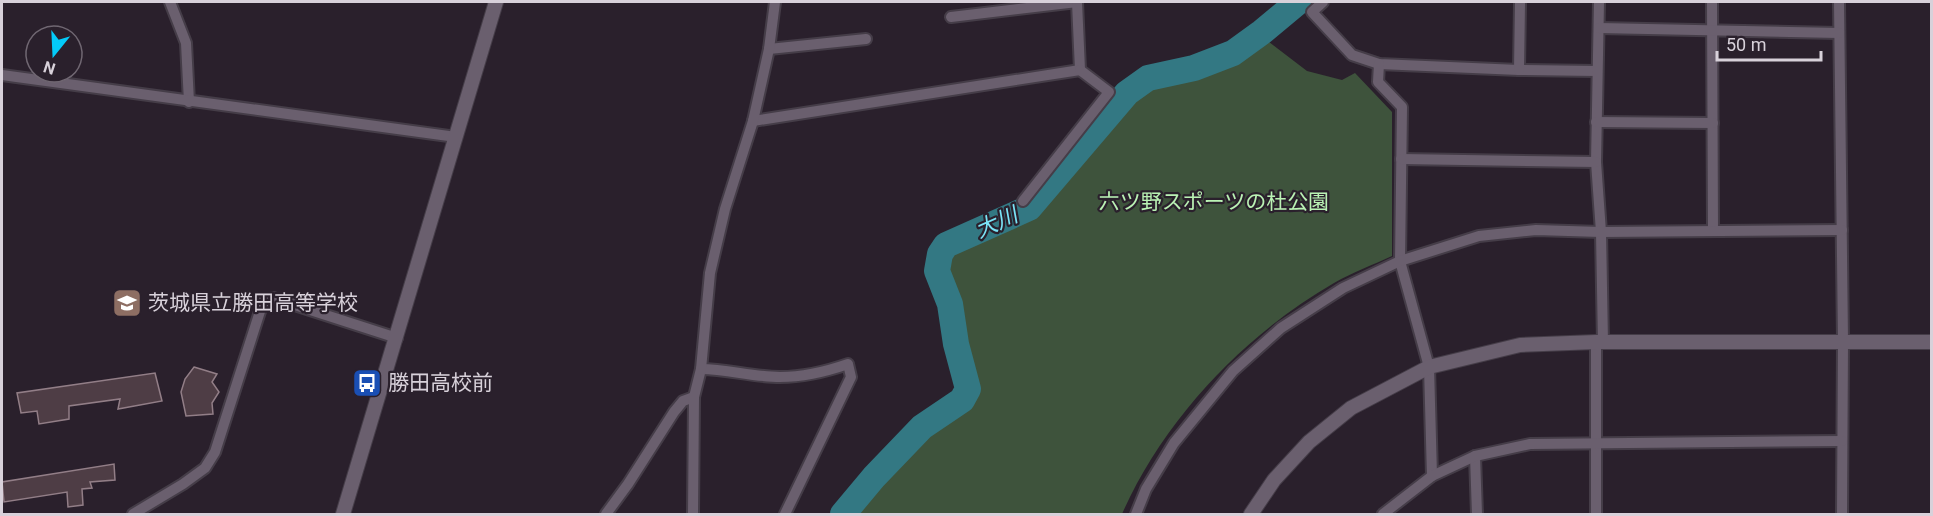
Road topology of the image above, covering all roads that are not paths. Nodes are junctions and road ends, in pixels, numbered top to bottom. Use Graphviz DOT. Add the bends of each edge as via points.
graph roads {
  1 [pos="170,2"];
  2 [pos="496,2"];
  3 [pos="775,2"];
  4 [pos="1077,2"];
  5 [pos="1323,2"];
  6 [pos="1520,2"];
  7 [pos="1599,2"];
  8 [pos="1712,2"];
  9 [pos="1839,2"];
  10 [pos="951,17"];
  11 [pos="1599,28"];
  12 [pos="1712,31"];
  13 [pos="1839,33"];
  14 [pos="866,39"];
  15 [pos="769,49"];
  16 [pos="1379,64"];
  17 [pos="1080,70"];
  18 [pos="1520,70"];
  19 [pos="1597,71"];
  20 [pos="2,75"];
  21 [pos="189,102"];
  22 [pos="753,121"];
  23 [pos="1596,122"];
  24 [pos="1713,123"];
  25 [pos="456,137"];
  26 [pos="1401,159"];
  27 [pos="1596,162"];
  28 [pos="1023,201"];
  29 [pos="1842,230"];
  30 [pos="1713,231"];
  31 [pos="1601,232"];
  32 [pos="1400,261"];
  33 [pos="397,338"];
  34 [pos="1843,341"];
  35 [pos="1932,342"];
  36 [pos="1599,343"];
  37 [pos="1430,367"];
  38 [pos="701,369"];
  39 [pos="694,397"];
  40 [pos="1842,441"];
  41 [pos="1596,444"];
  42 [pos="1475,456"];
  43 [pos="1432,476"];
  44 [pos="133,514"];
  45 [pos="343,514"];
  46 [pos="606,514"];
  47 [pos="693,514"];
  48 [pos="785,514"];
  49 [pos="1136,514"];
  50 [pos="1251,514"];
  51 [pos="1383,514"];
  52 [pos="1477,514"];
  53 [pos="1596,514"];
  54 [pos="1842,514"];
  1 -- 21 [label="street" via="186,43"];
  2 -- 25 [label="street"];
  3 -- 15 [label="street"];
  4 -- 10 [label="street"];
  4 -- 17 [label="street"];
  5 -- 16 [label="street" via="1312,12 1352,55"];
  6 -- 18 [label="street"];
  7 -- 11 [label="street"];
  8 -- 12 [label="street"];
  9 -- 13 [label="street"];
  11 -- 12 [label="street"];
  11 -- 19 [label="street"];
  12 -- 13 [label="street"];
  12 -- 24 [label="street"];
  13 -- 29 [label="street"];
  14 -- 15 [label="street"];
  15 -- 22 [label="street"];
  16 -- 18 [label="street"];
  16 -- 26 [label="street" via="1378,82 1402,107"];
  17 -- 22 [label="street"];
  17 -- 28 [label="street" via="1109,92"];
  18 -- 19 [label="street"];
  19 -- 23 [label="street"];
  20 -- 21 [label="street"];
  21 -- 25 [label="street"];
  22 -- 38 [label="street" via="715,244"];
  23 -- 24 [label="street"];
  23 -- 27 [label="street"];
  24 -- 30 [label="street"];
  25 -- 33 [label="street"];
  26 -- 27 [label="street"];
  26 -- 32 [label="street"];
  27 -- 31 [label="street"];
  29 -- 30 [label="street"];
  29 -- 34 [label="street"];
  30 -- 31 [label="street"];
  31 -- 32 [label="street" via="1536,230 1479,236"];
  31 -- 36 [label="street"];
  32 -- 37 [label="street"];
  32 -- 49 [label="street" via="1343,288 1281,328 1233,371 1174,443"];
  33 -- 44 [label="street" via="273,298 263,302 215,452 205,468"];
  33 -- 45 [label="street"];
  34 -- 35 [label="street"];
  34 -- 36 [label="street"];
  34 -- 40 [label="street"];
  36 -- 37 [label="street" via="1520,345"];
  36 -- 41 [label="street"];
  37 -- 43 [label="street"];
  37 -- 50 [label="street" via="1351,408 1309,442 1274,480"];
  38 -- 39 [label="street"];
  38 -- 48 [label="street" via="779,377 819,374 848,364 851,377"];
  39 -- 46 [label="street" via="683,400"];
  39 -- 47 [label="street"];
  40 -- 41 [label="street"];
  40 -- 54 [label="street"];
  41 -- 42 [label="street" via="1530,444"];
  41 -- 53 [label="street"];
  42 -- 43 [label="street"];
  42 -- 52 [label="street"];
  43 -- 51 [label="street"];
}
